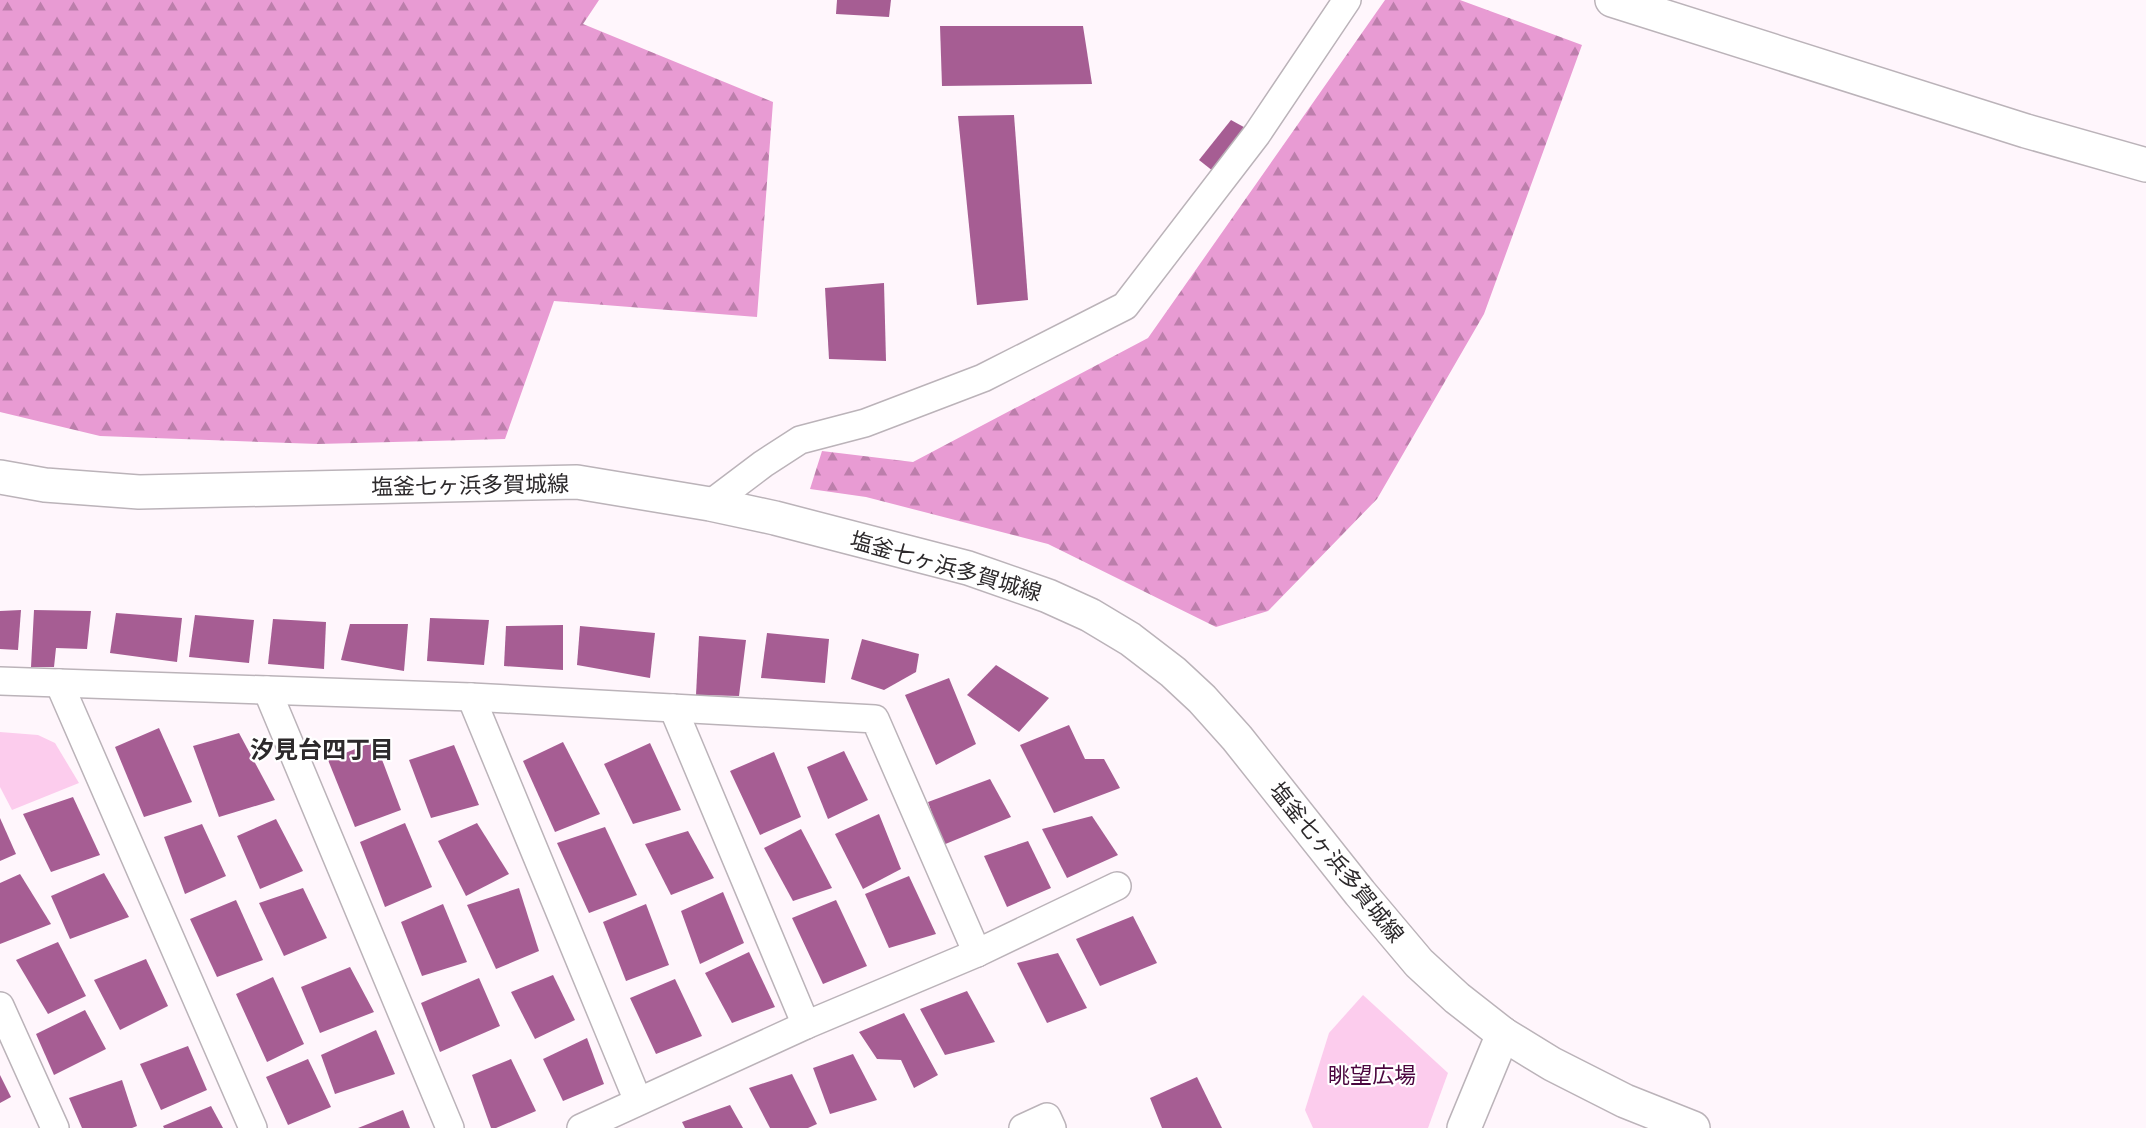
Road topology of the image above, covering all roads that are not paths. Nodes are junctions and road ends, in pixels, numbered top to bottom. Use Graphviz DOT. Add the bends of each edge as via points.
graph roads {
  1 [pos="1347,0"];
  2 [pos="1612,0"];
  3 [pos="2146,165"];
  4 [pos="0,477"];
  5 [pos="710,504"];
  6 [pos="0,681"];
  7 [pos="59,683"];
  8 [pos="267,690"];
  9 [pos="471,697"];
  10 [pos="673,708"];
  11 [pos="1117,886"];
  12 [pos="977,953"];
  13 [pos="0,1006"];
  14 [pos="806,1025"];
  15 [pos="1503,1034"];
  16 [pos="638,1101"];
  17 [pos="55,1128"];
  18 [pos="253,1128"];
  19 [pos="450,1128"];
  20 [pos="581,1128"];
  21 [pos="1023,1128"];
  22 [pos="1052,1128"];
  23 [pos="1464,1128"];
  24 [pos="1694,1128"];
  1 -- 5 [label="street" via="1257,134 1125,306 983,378 865,423 800,440"];
  2 -- 3 [label="main road"];
  4 -- 5 [label="main road, 塩釜七ヶ浜多賀城線" via="45,485 139,492 577,482"];
  5 -- 15 [label="main road, 塩釜七ヶ浜多賀城線" via="968,568 1048,596 1130,639 1173,672 1237,738 1419,963"];
  6 -- 7 [label="street"];
  7 -- 8 [label="street"];
  7 -- 18 [label="street"];
  8 -- 9 [label="street"];
  8 -- 19 [label="street"];
  9 -- 10 [label="street"];
  9 -- 16 [label="street"];
  10 -- 12 [label="street" via="875,719"];
  10 -- 14 [label="street"];
  11 -- 12 [label="street"];
  12 -- 14 [label="street"];
  13 -- 17 [label="street"];
  14 -- 16 [label="street"];
  15 -- 23 [label="main road"];
  15 -- 24 [label="main road, 塩釜七ヶ浜多賀城線" via="1625,1101"];
  16 -- 20 [label="street"];
  21 -- 22 [label="street" via="1047,1117"];
}
